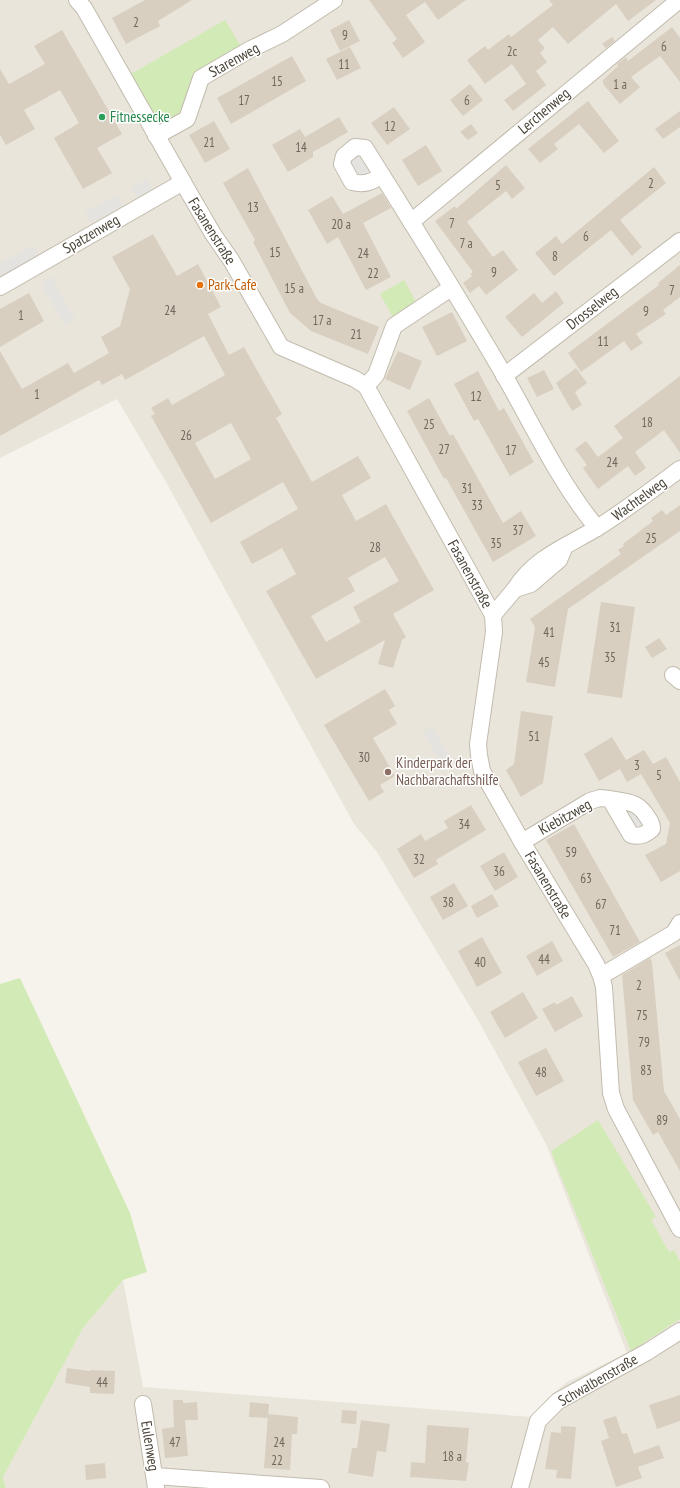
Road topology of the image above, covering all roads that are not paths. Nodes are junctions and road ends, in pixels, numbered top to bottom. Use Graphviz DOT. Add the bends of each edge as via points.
graph roads {
  1 [pos="334,0"];
  2 [pos="679,1"];
  3 [pos="85,3"];
  4 [pos="156,136"];
  5 [pos="382,175"];
  6 [pos="183,182"];
  7 [pos="411,222"];
  8 [pos="680,241"];
  9 [pos="0,287"];
  10 [pos="451,288"];
  11 [pos="504,376"];
  12 [pos="366,386"];
  13 [pos="680,469"];
  14 [pos="597,528"];
  15 [pos="493,615"];
  16 [pos="610,800"];
  17 [pos="522,842"];
  18 [pos="680,923"];
  19 [pos="601,976"];
  20 [pos="680,1229"];
  21 [pos="680,1331"];
  22 [pos="143,1404"];
  23 [pos="155,1482"];
  24 [pos="321,1488"];
  25 [pos="520,1488"];
  1 -- 4 [label="street, Starenweg" via="282,34 201,78 187,119"];
  2 -- 7 [label="street, Lerchenweg"];
  3 -- 4 [label="street, Fasanenstraße"];
  4 -- 6 [label="street, Fasanenstraße"];
  5 -- 7 [label="street"];
  6 -- 9 [label="street, Spatzenweg"];
  6 -- 12 [label="street, Fasanenstraße" via="281,347"];
  7 -- 10 [label="street"];
  8 -- 11 [label="street, Drosselweg"];
  10 -- 11 [label="street"];
  10 -- 12 [label="street" via="394,326 376,375"];
  11 -- 14 [label="street, Wachtelweg" via="559,472 583,511"];
  12 -- 15 [label="street, Fasanenstraße"];
  13 -- 14 [label="street, Wachtelweg"];
  14 -- 15 [label="street, Wachtelweg" via="551,553 522,577"];
  15 -- 17 [label="street, Fasanenstraße" via="494,632 478,755 482,771"];
  16 -- 17 [label="street, Kiebitzweg" via="600,798 590,801"];
  17 -- 19 [label="street, Fasanenstraße"];
  18 -- 19 [label="street" via="674,933"];
  19 -- 20 [label="street, Fasanenstraße" via="604,987 611,1093 616,1109"];
  21 -- 25 [label="street, Schwalbenstraße" via="555,1404 538,1421"];
  22 -- 23 [label="street, Eulenweg"];
  23 -- 24 [label="street"];
}
